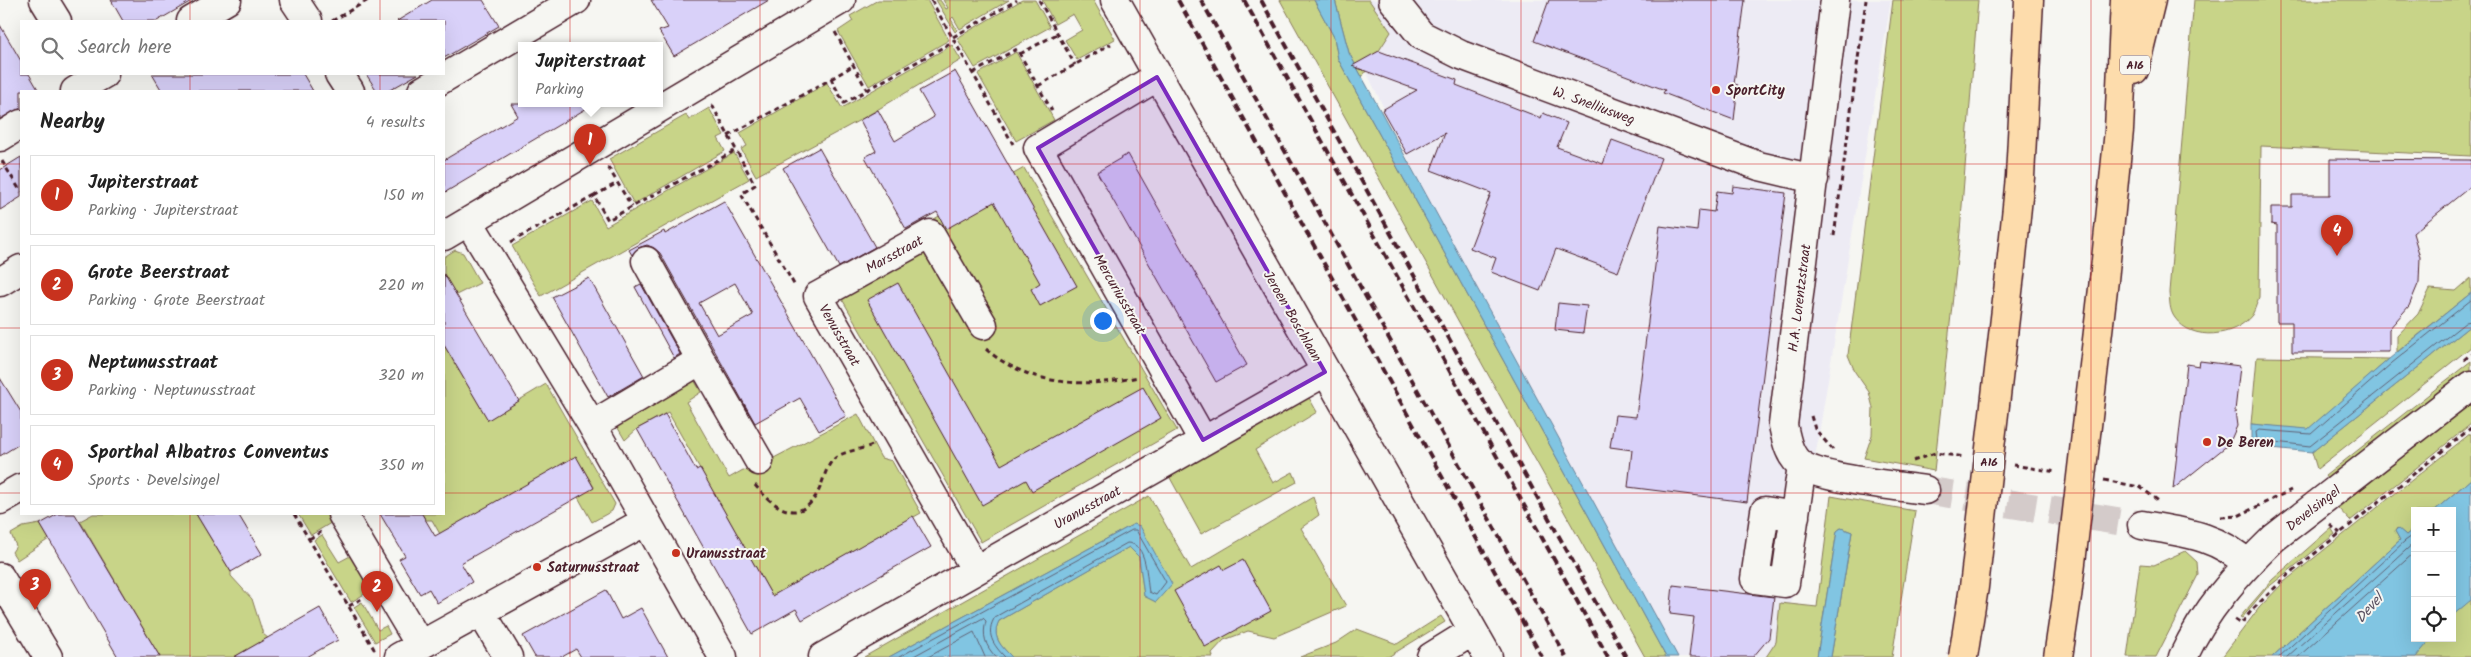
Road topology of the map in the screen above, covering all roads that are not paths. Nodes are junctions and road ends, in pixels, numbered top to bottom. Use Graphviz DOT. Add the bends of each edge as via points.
graph roads {
  1 [pos="44,0"];
  2 [pos="226,0"];
  3 [pos="294,0"];
  4 [pos="576,0"];
  5 [pos="1115,0"];
  6 [pos="1393,0"];
  7 [pos="1835,0"];
  8 [pos="2029,0"];
  9 [pos="2125,0"];
  10 [pos="2151,0"];
  11 [pos="836,3"];
  12 [pos="56,20"];
  13 [pos="193,20"];
  14 [pos="307,20"];
  15 [pos="340,75"];
  16 [pos="1157,77"];
  17 [pos="349,90"];
  18 [pos="424,90"];
  19 [pos="663,106"];
  20 [pos="661,107"];
  21 [pos="20,125"];
  22 [pos="2120,130"];
  23 [pos="0,137"];
  24 [pos="1814,178"];
  25 [pos="468,222"];
  26 [pos="445,235"];
  27 [pos="646,260"];
  28 [pos="20,270"];
  29 [pos="0,282"];
  30 [pos="818,296"];
  31 [pos="983,325"];
  32 [pos="701,360"];
  33 [pos="1325,372"];
  34 [pos="2471,386"];
  35 [pos="592,425"];
  36 [pos="1203,440"];
  37 [pos="759,461"];
  38 [pos="1802,465"];
  39 [pos="20,489"];
  40 [pos="1925,490"];
  41 [pos="0,500"];
  42 [pos="342,515"];
  43 [pos="1795,516"];
  44 [pos="646,521"];
  45 [pos="2142,525"];
  46 [pos="2246,564"];
  47 [pos="975,570"];
  48 [pos="0,577"];
  49 [pos="481,612"];
  50 [pos="1473,630"];
  51 [pos="400,649"];
  52 [pos="48,657"];
  53 [pos="508,657"];
  54 [pos="723,657"];
  55 [pos="823,657"];
  56 [pos="1431,657"];
  57 [pos="1488,657"];
  58 [pos="1964,657"];
  59 [pos="2058,657"];
  60 [pos="2183,657"];
  1 -- 12 [label="street"];
  2 -- 13 [label="street"];
  3 -- 14 [label="street"];
  4 -- 18 [label="street"];
  5 -- 16 [label="street, Jeroen Boschlaan"];
  6 -- 24 [label="street, W. Snelliusweg" via="1421,35 1461,55 1760,166"];
  7 -- 24 [label="street, H.A. Lorentzstraat"];
  8 -- 58 [label="highway, A16, bridge" via="2020,177"];
  9 -- 22 [label="highway, A16"];
  10 -- 22 [label="highway, A16"];
  11 -- 19 [label="street"];
  15 -- 17 [label="street"];
  16 -- 33 [label="street, Jeroen Boschlaan"];
  16 -- 36 [label="street, Mercuriusstraat" via="1038,148"];
  20 -- 25 [label="street"];
  21 -- 23 [label="street"];
  22 -- 59 [label="highway, A16, bridge"];
  24 -- 38 [label="street, H.A. Lorentzstraat" via="1783,425 1787,446"];
  25 -- 26 [label="street"];
  25 -- 35 [label="street"];
  27 -- 32 [label="street"];
  28 -- 29 [label="street"];
  30 -- 31 [label="street, Marsstraat" via="930,234"];
  30 -- 47 [label="street, Venusstraat"];
  32 -- 35 [label="street"];
  32 -- 37 [label="street"];
  33 -- 36 [label="street, Uranusstraat"];
  33 -- 50 [label="street, Jeroen Boschlaan"];
  34 -- 46 [label="street, Develsingel" via="2274,538"];
  35 -- 44 [label="street"];
  36 -- 47 [label="street, Uranusstraat"];
  38 -- 40 [label="street" via="1826,474"];
  38 -- 43 [label="street"];
  39 -- 41 [label="street"];
  42 -- 51 [label="street"];
  44 -- 49 [label="street"];
  44 -- 54 [label="street"];
  45 -- 46 [label="street" via="2204,537 2234,552"];
  46 -- 60 [label="street, Develsingel" via="2218,597"];
  47 -- 55 [label="street, Uranusstraat"];
  48 -- 52 [label="street"];
  49 -- 51 [label="street"];
  49 -- 53 [label="street"];
  50 -- 56 [label="street"];
  50 -- 57 [label="street, Jeroen Boschlaan"];
}
